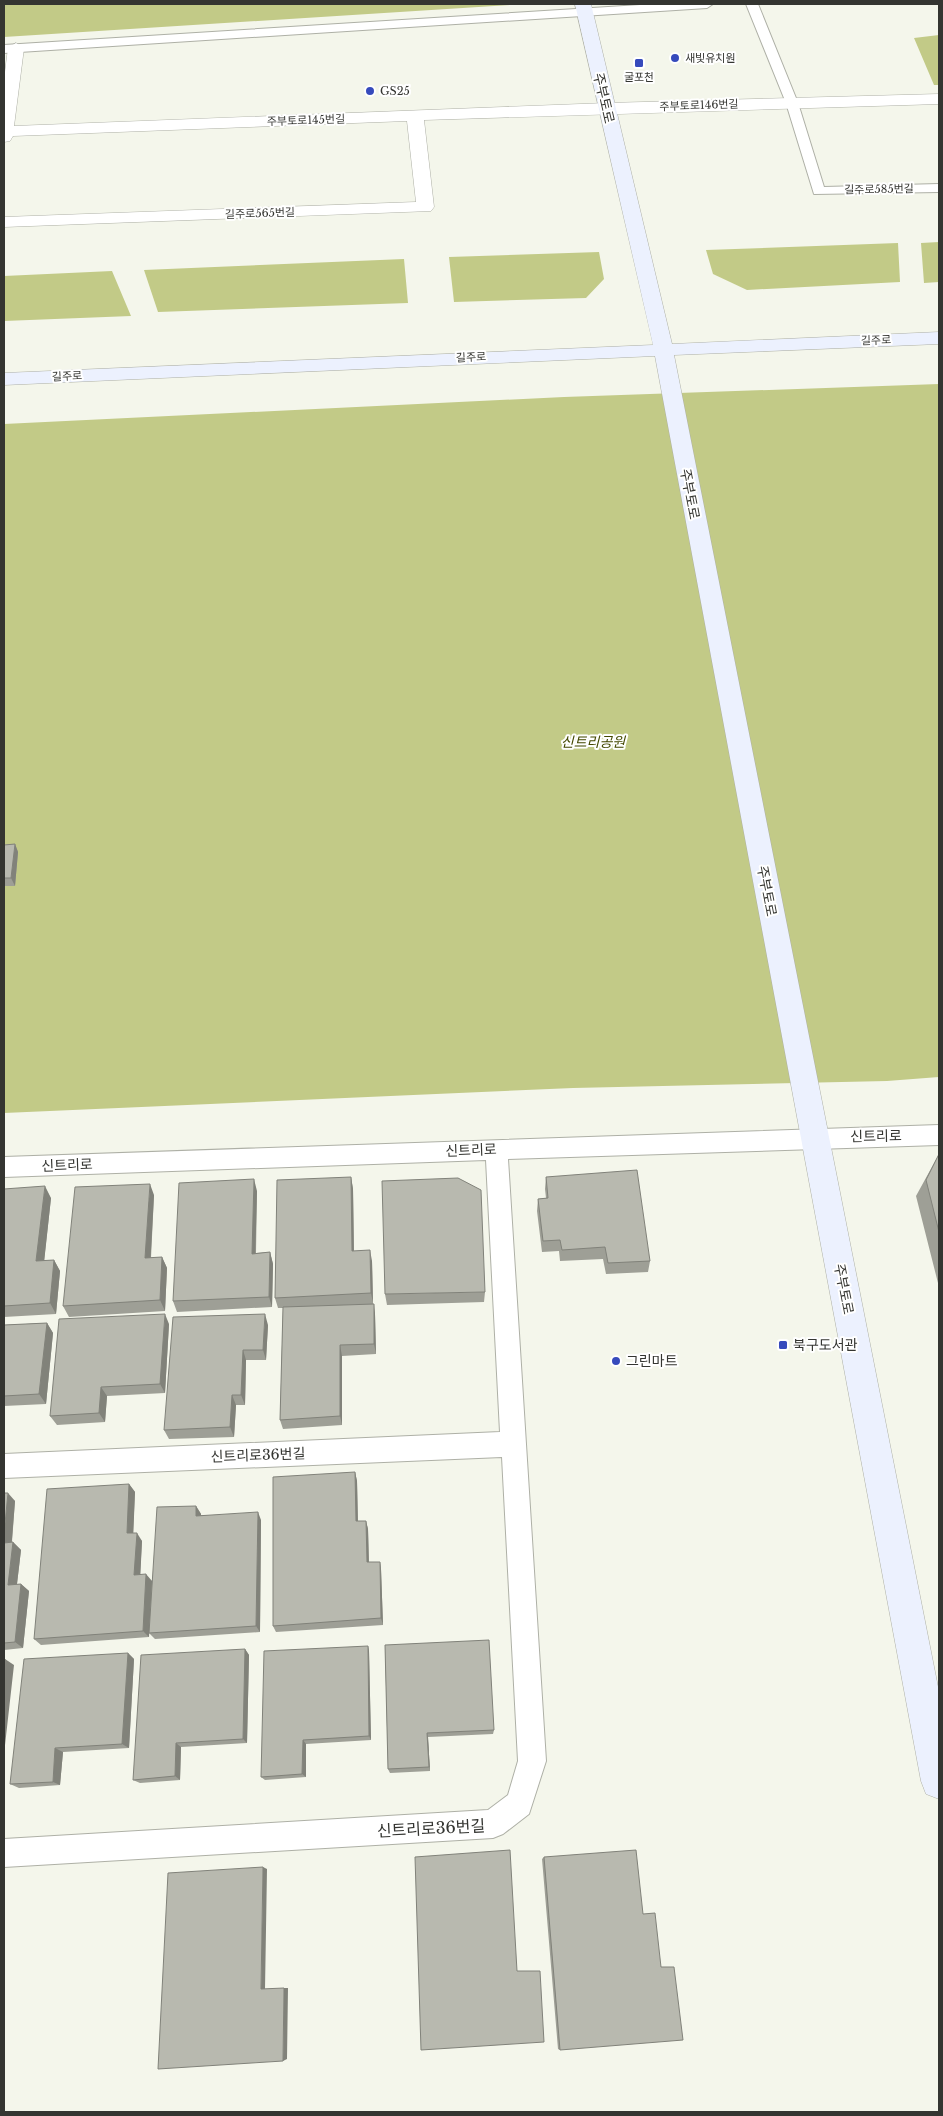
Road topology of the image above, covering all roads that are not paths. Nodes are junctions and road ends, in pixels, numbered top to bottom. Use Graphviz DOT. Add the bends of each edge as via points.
graph roads {
  1 [pos="707,4"];
  2 [pos="752,4"];
  3 [pos="584,8"];
  4 [pos="10,49"];
  5 [pos="939,99"];
  6 [pos="792,103"];
  7 [pos="607,108"];
  8 [pos="415,116"];
  9 [pos="4,131"];
  10 [pos="4,137"];
  11 [pos="939,188"];
  12 [pos="4,222"];
  13 [pos="939,338"];
  14 [pos="663,348"];
  15 [pos="4,379"];
  16 [pos="939,1135"];
  17 [pos="815,1138"];
  18 [pos="496,1149"];
  19 [pos="4,1167"];
  20 [pos="513,1444"];
  21 [pos="4,1466"];
  22 [pos="939,1781"];
  23 [pos="4,1853"];
  1 -- 3 [label="lane"];
  2 -- 6 [label="lane"];
  3 -- 4 [label="lane"];
  3 -- 7 [label="main road, 주부토로"];
  4 -- 9 [label="street"];
  5 -- 6 [label="street, 주부토로146번길"];
  6 -- 7 [label="street, 주부토로146번길"];
  6 -- 11 [label="lane, 길주로585번길" via="819,191"];
  7 -- 8 [label="street, 주부토로145번길"];
  7 -- 14 [label="main road, 주부토로"];
  8 -- 9 [label="street, 주부토로145번길"];
  8 -- 12 [label="street, 길주로565번길" via="425,207"];
  9 -- 10 [label="street"];
  13 -- 14 [label="main road, 길주로"];
  14 -- 15 [label="main road, 길주로"];
  14 -- 17 [label="main road, 주부토로"];
  16 -- 17 [label="lane, 신트리로"];
  17 -- 18 [label="lane, 신트리로"];
  17 -- 22 [label="main road, 주부토로"];
  18 -- 19 [label="lane, 신트리로"];
  18 -- 20 [label="lane, 신트리로36번길"];
  20 -- 21 [label="lane, 신트리로36번길"];
  20 -- 23 [label="lane, 신트리로36번길" via="532,1761 519,1804 493,1824"];
}
